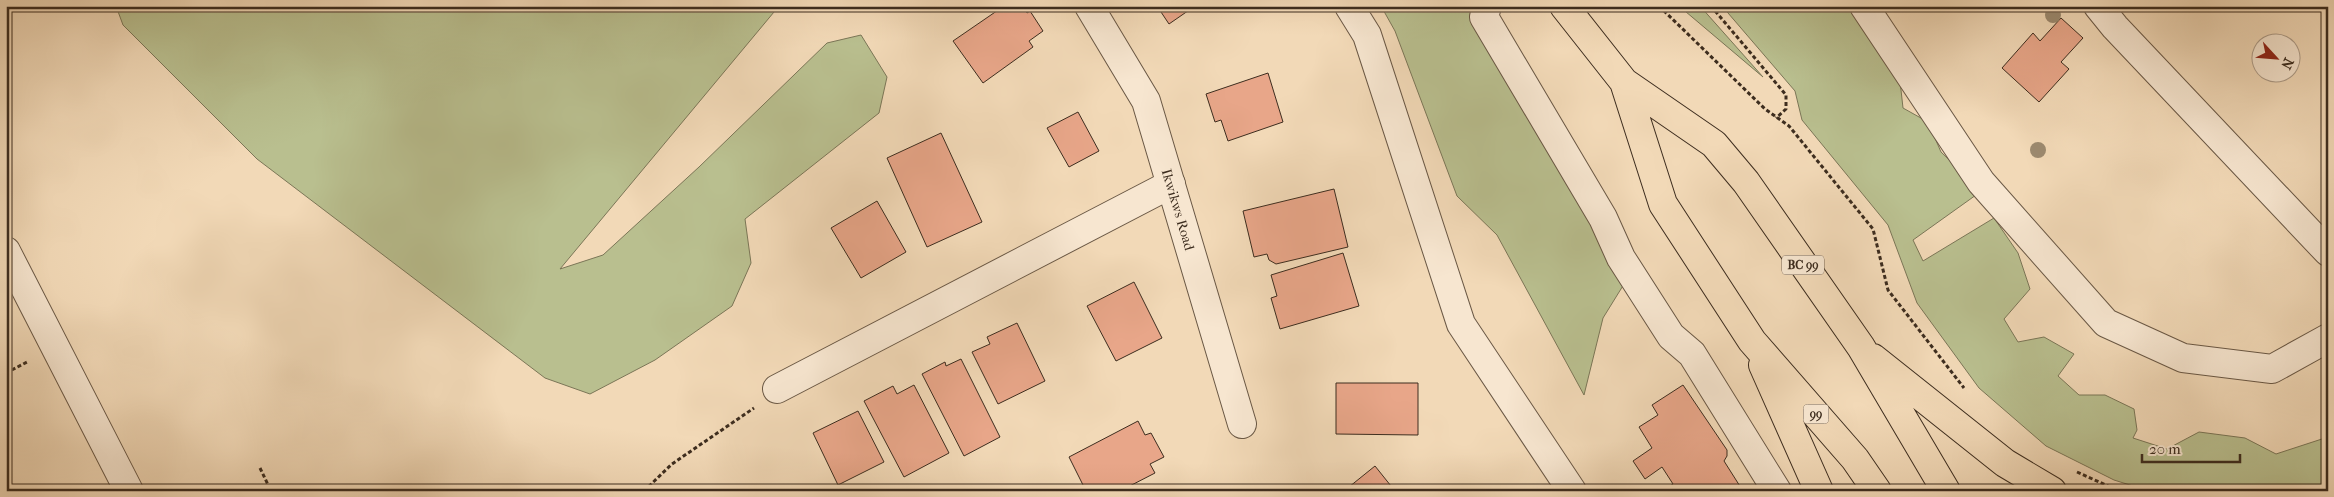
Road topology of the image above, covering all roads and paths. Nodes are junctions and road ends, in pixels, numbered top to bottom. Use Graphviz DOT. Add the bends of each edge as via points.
graph roads {
  1 [pos="1089,6"];
  2 [pos="1348,6"];
  3 [pos="1564,6"];
  4 [pos="1659,6"];
  5 [pos="1711,6"];
  6 [pos="1864,6"];
  7 [pos="2098,6"];
  8 [pos="1485,12"];
  9 [pos="1624,82"];
  10 [pos="1776,118"];
  11 [pos="1171,184"];
  12 [pos="6,251"];
  13 [pos="2328,252"];
  14 [pos="2328,338"];
  15 [pos="1752,341"];
  16 [pos="1861,348"];
  17 [pos="778,389"];
  18 [pos="1964,389"];
  19 [pos="1242,424"];
  20 [pos="1928,463"];
  21 [pos="260,468"];
  22 [pos="2071,469"];
  23 [pos="129,491"];
  24 [pos="271,491"];
  25 [pos="644,491"];
  26 [pos="1572,491"];
  27 [pos="1777,491"];
  28 [pos="1819,491"];
  29 [pos="1877,491"];
  30 [pos="1946,491"];
  31 [pos="1969,491"];
  32 [pos="2052,491"];
  33 [pos="2119,491"];
  1 -- 11 [label="street, Ikwikws Road" via="1146,101"];
  2 -- 26 [label="street" via="1366,35 1461,324"];
  3 -- 9 [label="highway, BC 99"];
  4 -- 10 [label="path"];
  5 -- 10 [label="path" via="1786,96 1786,109"];
  6 -- 14 [label="street" via="1981,182 2106,323 2183,358 2272,369"];
  7 -- 13 [label="street" via="2114,27"];
  8 -- 27 [label="street" via="1602,218 1621,258 1671,336 1692,354"];
  9 -- 15 [label="highway, BC 99" via="1663,204"];
  9 -- 16 [label="highway, BC 99" via="1714,144 1746,182"];
  10 -- 18 [label="path" via="1790,126 1873,229 1888,290"];
  11 -- 17 [label="street"];
  11 -- 19 [label="street, Ikwikws Road"];
  12 -- 23 [label="street"];
  15 -- 28 [label="highway"];
  15 -- 29 [label="highway, 99" via="1855,459"];
  16 -- 20 [label="highway"];
  16 -- 32 [label="highway" via="2005,463"];
  17 -- 25 [label="path" via="741,419 672,464"];
  20 -- 30 [label="highway"];
  20 -- 31 [label="highway"];
  21 -- 24 [label="path"];
  22 -- 33 [label="path"];
}
